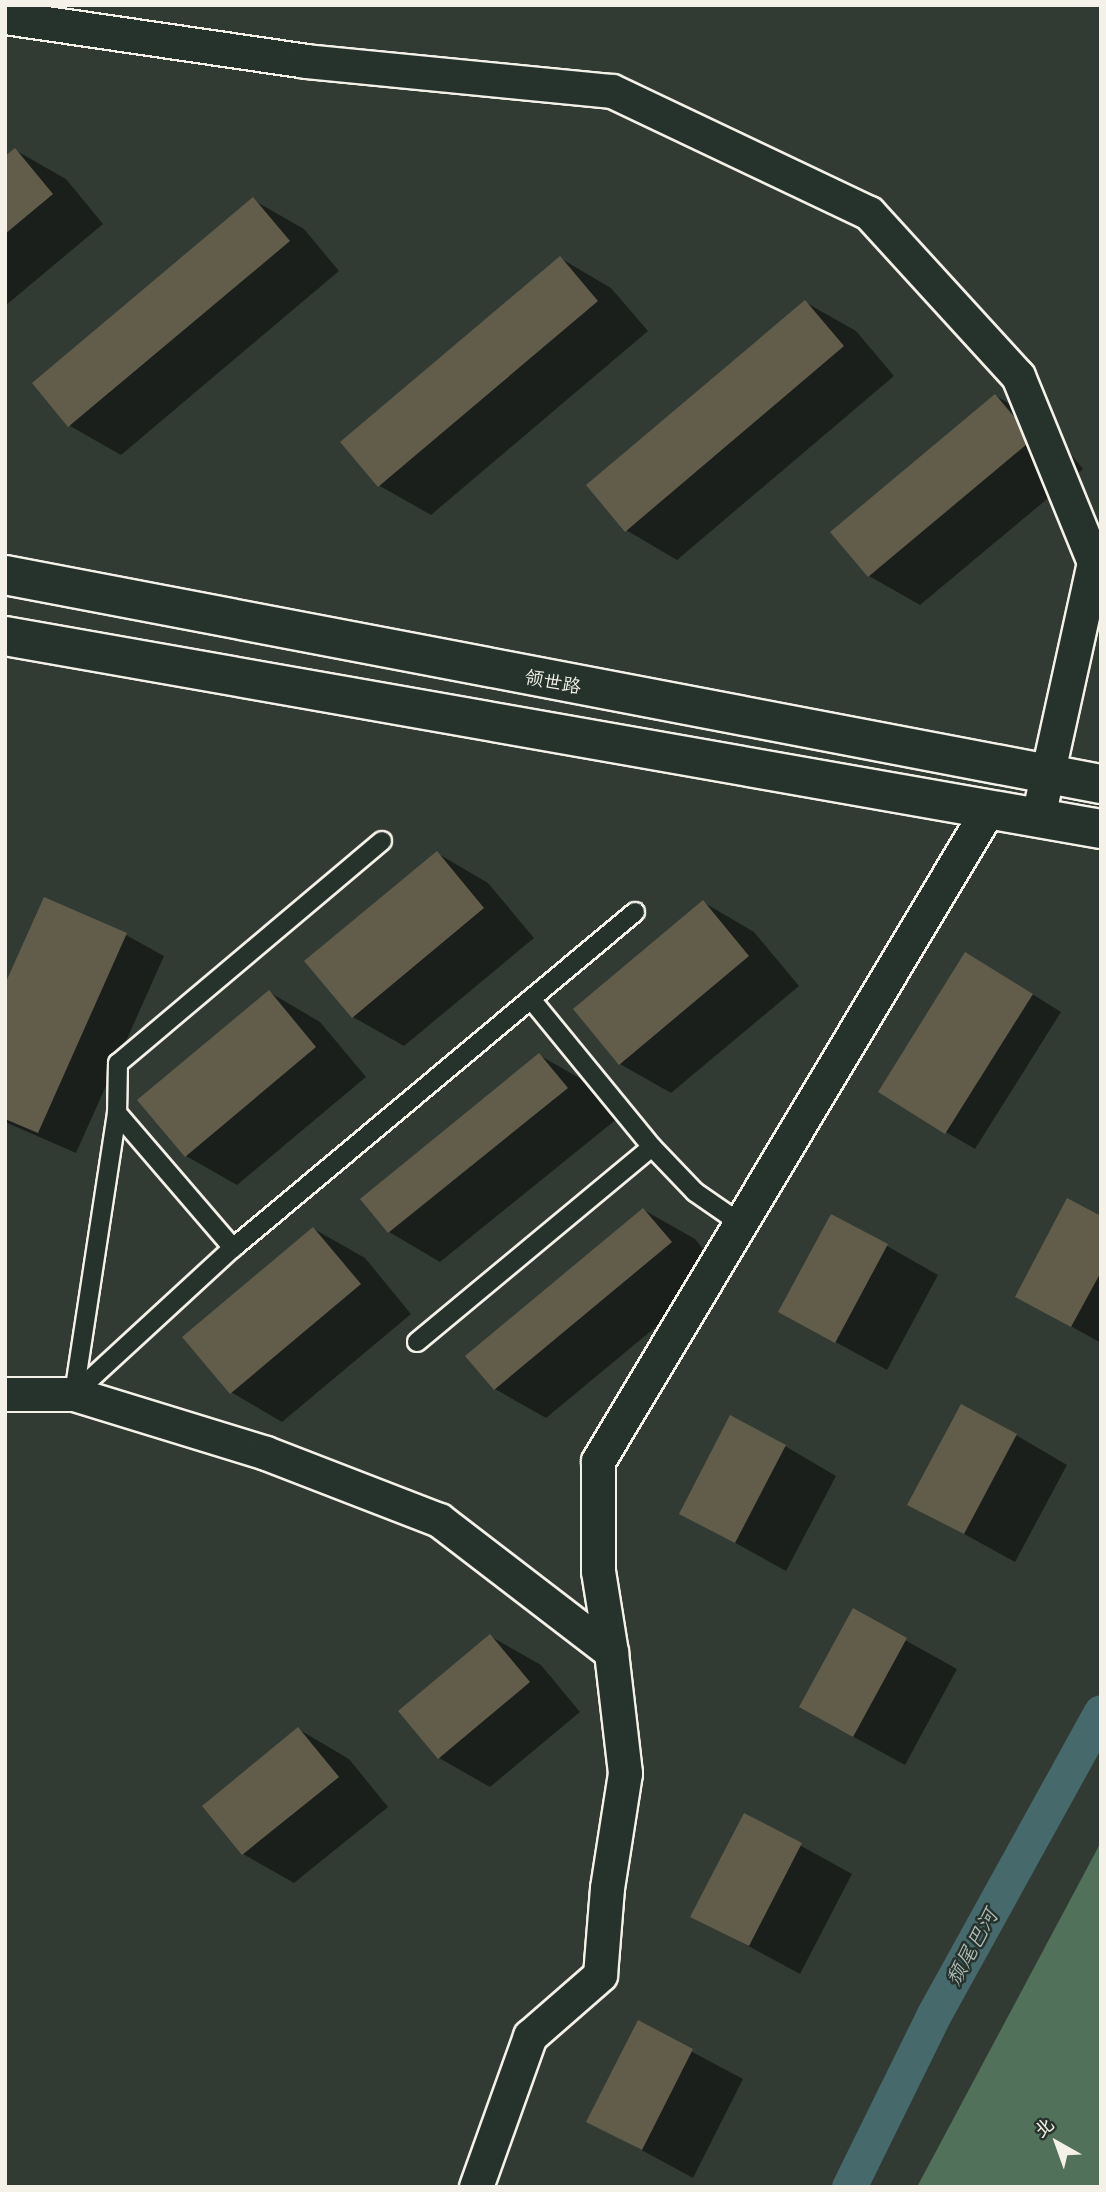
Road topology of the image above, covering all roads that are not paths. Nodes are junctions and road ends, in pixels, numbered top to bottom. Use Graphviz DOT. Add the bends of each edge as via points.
graph roads {
  1 [pos="5,17"];
  2 [pos="5,575"];
  3 [pos="5,636"];
  4 [pos="1045,775"];
  5 [pos="1101,784"];
  6 [pos="989,808"];
  7 [pos="1038,817"];
  8 [pos="1101,829"];
  9 [pos="382,841"];
  10 [pos="635,912"];
  11 [pos="531,999"];
  12 [pos="117,1113"];
  13 [pos="652,1147"];
  14 [pos="740,1223"];
  15 [pos="233,1248"];
  16 [pos="417,1342"];
  17 [pos="5,1394"];
  18 [pos="74,1394"];
  19 [pos="611,1653"];
  20 [pos="476,2187"];
  1 -- 4 [label="street" via="305,61 612,91 869,213 1018,376 1094,562"];
  2 -- 4 [label="street, 领世路"];
  3 -- 6 [label="street"];
  4 -- 5 [label="street, 领世路"];
  4 -- 7 [label="street"];
  6 -- 7 [label="street"];
  6 -- 14 [label="street"];
  7 -- 8 [label="street"];
  9 -- 12 [label="lane" via="118,1063"];
  10 -- 11 [label="lane"];
  11 -- 13 [label="lane"];
  11 -- 15 [label="lane"];
  12 -- 15 [label="lane"];
  12 -- 18 [label="lane"];
  13 -- 14 [label="lane" via="695,1192"];
  13 -- 16 [label="lane"];
  14 -- 19 [label="street" via="598,1461 598,1571"];
  15 -- 18 [label="lane"];
  17 -- 18 [label="street"];
  18 -- 19 [label="street" via="266,1453 439,1520"];
  19 -- 20 [label="street" via="625,1773 607,1888 600,1975 530,2036"];
}
